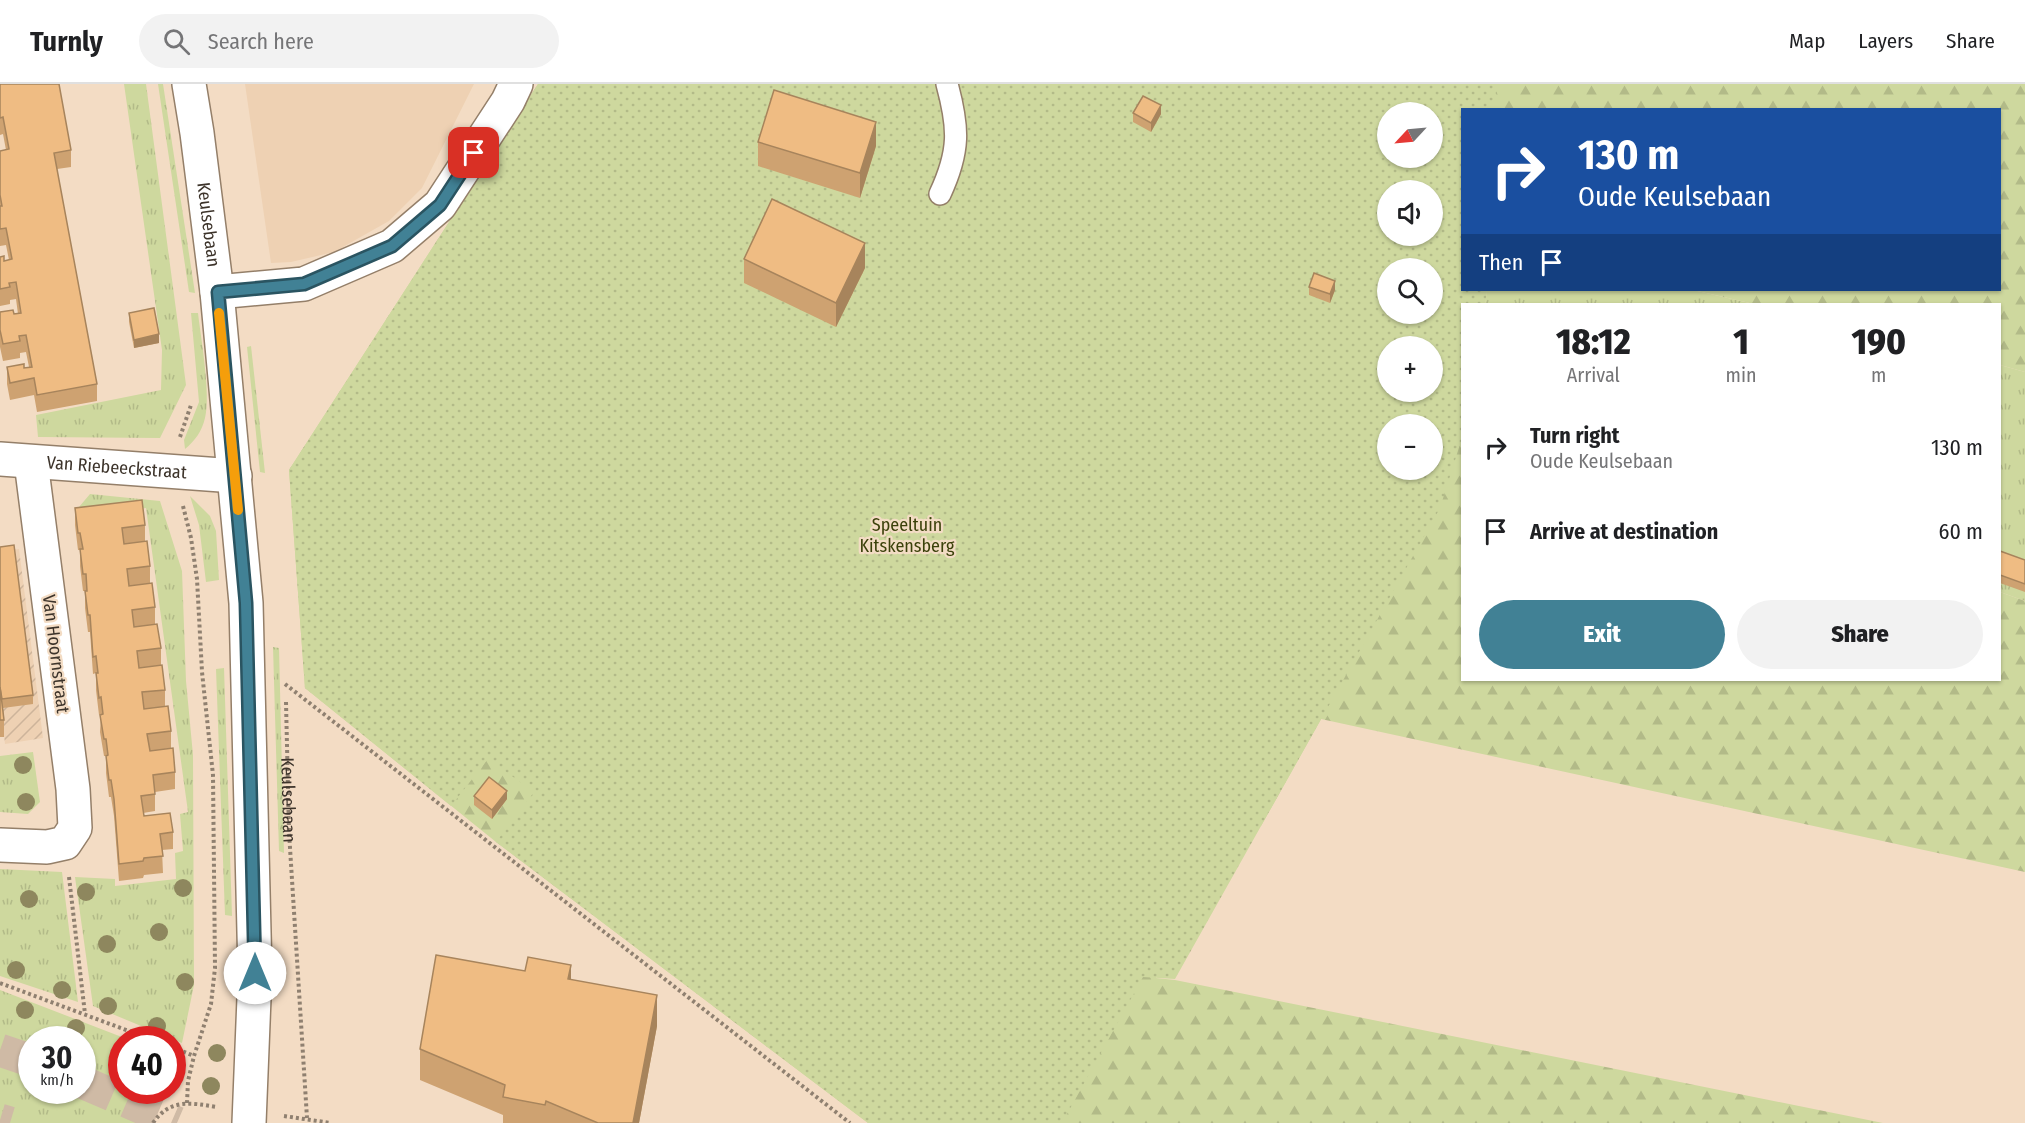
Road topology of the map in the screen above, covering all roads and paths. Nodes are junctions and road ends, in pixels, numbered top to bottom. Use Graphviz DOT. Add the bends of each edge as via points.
graph roads {
  1 [pos="189,84"];
  2 [pos="516,84"];
  3 [pos="947,84"];
  4 [pos="940,194"];
  5 [pos="218,292"];
  6 [pos="192,402"];
  7 [pos="16,460"];
  8 [pos="176,473"];
  9 [pos="235,477"];
  10 [pos="64,843"];
  11 [pos="0,844"];
  12 [pos="0,983"];
  13 [pos="85,1014"];
  14 [pos="116,1026"];
  15 [pos="186,1053"];
  16 [pos="194,1056"];
  17 [pos="153,1123"];
  18 [pos="249,1123"];
  19 [pos="331,1123"];
  20 [pos="850,1123"];
  1 -- 5 [label="street, Keulsebaan"];
  2 -- 5 [label="street" via="440,205 392,246 304,284"];
  3 -- 4 [label="lane" via="957,142 951,171"];
  5 -- 9 [label="street, Keulsebaan"];
  6 -- 8 [label="path" via="176,449"];
  7 -- 8 [label="street, Van Riebeeckstraat"];
  7 -- 10 [label="street, Van Hoornstraat" via="73,789 75,828"];
  8 -- 9 [label="street, Van Riebeeckstraat"];
  8 -- 16 [label="path" via="194,557 213,775 214,990"];
  9 -- 18 [label="street, Keulsebaan" via="250,710 255,973"];
  10 -- 11 [label="street" via="47,847"];
  10 -- 13 [label="path"];
  12 -- 13 [label="path"];
  13 -- 14 [label="path"];
  15 -- 16 [label="path"];
  16 -- 17 [label="path" via="187,1103 166,1110"];
  19 -- 20 [label="path, Keulsebaan" via="307,1118 285,684"];
}
